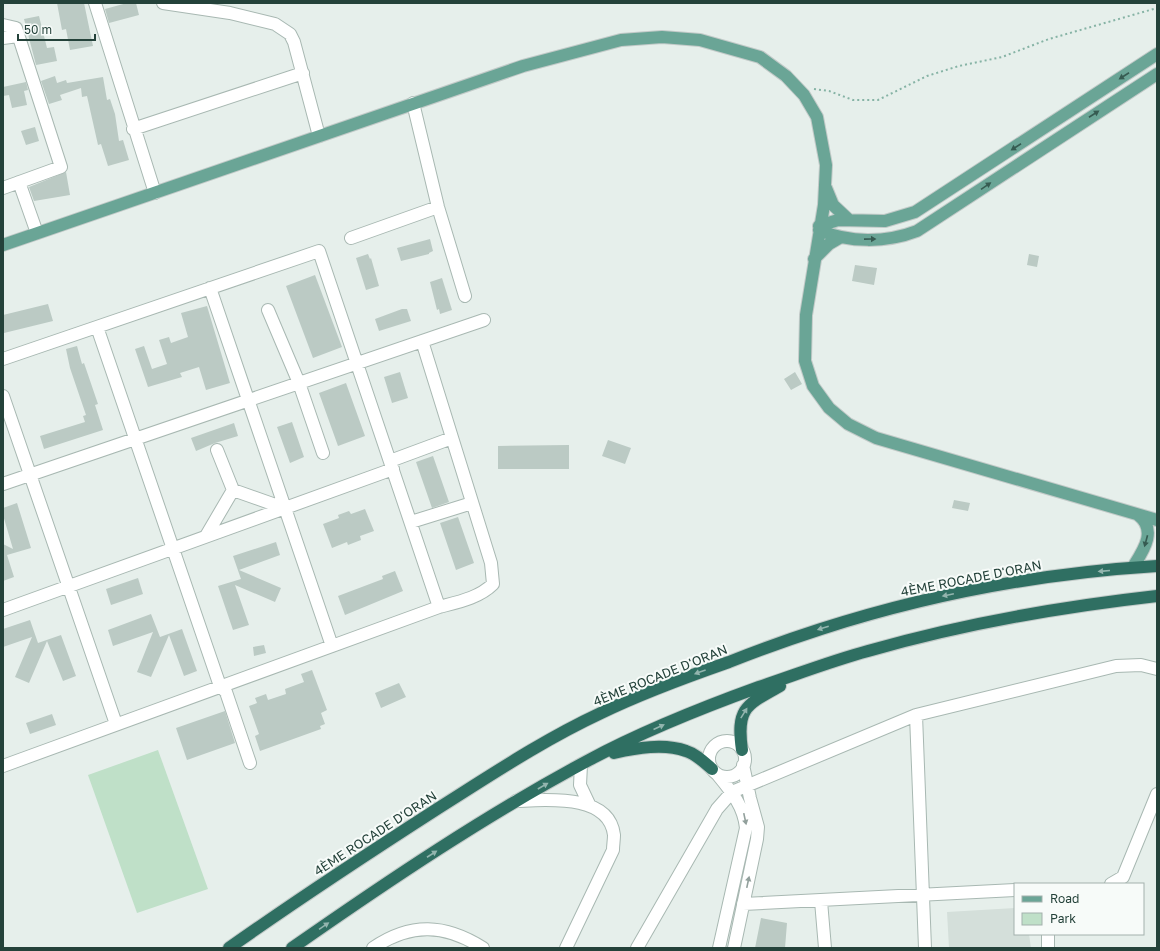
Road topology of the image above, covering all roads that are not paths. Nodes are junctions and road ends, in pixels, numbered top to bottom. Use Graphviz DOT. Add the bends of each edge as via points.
graph roads {
  1 [pos="95,3"];
  2 [pos="163,3"];
  3 [pos="229,8"];
  4 [pos="3,26"];
  5 [pos="18,36"];
  6 [pos="3,38"];
  7 [pos="1157,54"];
  8 [pos="303,73"];
  9 [pos="1157,74"];
  10 [pos="414,104"];
  11 [pos="133,129"];
  12 [pos="319,136"];
  13 [pos="19,182"];
  14 [pos="825,185"];
  15 [pos="3,188"];
  16 [pos="154,193"];
  17 [pos="438,207"];
  18 [pos="849,220"];
  19 [pos="819,228"];
  20 [pos="37,233"];
  21 [pos="841,237"];
  22 [pos="351,238"];
  23 [pos="3,245"];
  24 [pos="814,260"];
  25 [pos="210,288"];
  26 [pos="465,296"];
  27 [pos="268,310"];
  28 [pos="484,320"];
  29 [pos="97,327"];
  30 [pos="422,341"];
  31 [pos="3,359"];
  32 [pos="357,362"];
  33 [pos="299,383"];
  34 [pos="3,396"];
  35 [pos="247,400"];
  36 [pos="452,438"];
  37 [pos="135,439"];
  38 [pos="217,450"];
  39 [pos="324,453"];
  40 [pos="391,465"];
  41 [pos="31,474"];
  42 [pos="3,484"];
  43 [pos="233,490"];
  44 [pos="472,503"];
  45 [pos="284,508"];
  46 [pos="1138,515"];
  47 [pos="1157,520"];
  48 [pos="410,522"];
  49 [pos="206,536"];
  50 [pos="173,548"];
  51 [pos="1157,566"];
  52 [pos="1133,567"];
  53 [pos="70,586"];
  54 [pos="1157,596"];
  55 [pos="439,607"];
  56 [pos="3,610"];
  57 [pos="332,646"];
  58 [pos="1157,669"];
  59 [pos="809,670"];
  60 [pos="220,686"];
  61 [pos="916,715"];
  62 [pos="116,724"];
  63 [pos="742,750"];
  64 [pos="4,761"];
  65 [pos="250,763"];
  66 [pos="584,763"];
  67 [pos="743,765"];
  68 [pos="714,771"];
  69 [pos="748,787"];
  70 [pos="732,792"];
  71 [pos="1157,794"];
  72 [pos="516,802"];
  73 [pos="588,804"];
  74 [pos="1113,883"];
  75 [pos="1014,890"];
  76 [pos="924,896"];
  77 [pos="821,900"];
  78 [pos="743,904"];
  79 [pos="1048,935"];
  80 [pos="228,948"];
  81 [pos="292,948"];
  82 [pos="373,948"];
  83 [pos="483,948"];
  84 [pos="566,948"];
  85 [pos="637,948"];
  86 [pos="719,948"];
  87 [pos="734,948"];
  88 [pos="825,948"];
  89 [pos="925,948"];
  90 [pos="1048,948"];
  1 -- 11 [label="street"];
  2 -- 3 [label="street"];
  3 -- 8 [label="street" via="275,24 290,34"];
  4 -- 5 [label="street" via="16,28"];
  5 -- 6 [label="street"];
  5 -- 13 [label="street" via="61,167"];
  7 -- 18 [label="main road, one-way" via="915,212 885,221"];
  8 -- 11 [label="street"];
  8 -- 12 [label="street"];
  21 -- 9 [label="main road, one-way" via="893,238 917,230"];
  10 -- 12 [label="main road"];
  10 -- 14 [label="main road" via="523,66 620,40 662,37 700,40 760,57 786,76 804,95 817,117 823,141"];
  10 -- 17 [label="street"];
  11 -- 16 [label="street"];
  12 -- 16 [label="main road"];
  13 -- 15 [label="street"];
  13 -- 20 [label="street"];
  14 -- 18 [label="main road" via="833,205"];
  14 -- 19 [label="main road"];
  16 -- 20 [label="main road"];
  17 -- 22 [label="street"];
  17 -- 26 [label="street"];
  18 -- 19 [label="main road" via="833,221"];
  19 -- 21 [label="main road"];
  19 -- 24 [label="main road"];
  20 -- 23 [label="main road"];
  21 -- 24 [label="main road" via="829,244"];
  24 -- 46 [label="main road" via="806,316 805,361 813,386 830,408 848,424 876,438 898,445"];
  25 -- 29 [label="street"];
  25 -- 32 [label="street" via="319,251"];
  25 -- 35 [label="street"];
  27 -- 33 [label="street"];
  28 -- 30 [label="street"];
  29 -- 31 [label="street"];
  29 -- 37 [label="street"];
  30 -- 32 [label="street"];
  30 -- 36 [label="street"];
  32 -- 33 [label="street"];
  32 -- 40 [label="street"];
  33 -- 35 [label="street"];
  33 -- 39 [label="street"];
  34 -- 41 [label="street"];
  35 -- 37 [label="street"];
  35 -- 45 [label="street"];
  36 -- 40 [label="street"];
  36 -- 44 [label="street"];
  37 -- 41 [label="street"];
  37 -- 50 [label="street"];
  38 -- 43 [label="street"];
  40 -- 45 [label="street"];
  40 -- 48 [label="street"];
  41 -- 42 [label="street"];
  41 -- 53 [label="street"];
  43 -- 45 [label="street"];
  43 -- 49 [label="street"];
  44 -- 48 [label="street"];
  44 -- 55 [label="street" via="491,563 493,584 485,592"];
  45 -- 49 [label="street"];
  45 -- 57 [label="street"];
  46 -- 47 [label="main road"];
  46 -- 52 [label="main road, one-way" via="1145,521 1148,534 1147,542"];
  48 -- 55 [label="street"];
  49 -- 50 [label="street"];
  50 -- 53 [label="street"];
  50 -- 60 [label="street"];
  51 -- 52 [label="highway, 4ÈME ROCADE D'ORAN"];
  52 -- 80 [label="highway, 4ÈME ROCADE D'ORAN, one-way" via="1016,581 881,611 762,650 608,710 507,764 284,908"];
  53 -- 56 [label="street"];
  53 -- 62 [label="street"];
  54 -- 59 [label="highway" via="979,623 866,652"];
  55 -- 57 [label="street"];
  57 -- 60 [label="street"];
  58 -- 61 [label="street" via="1141,665 1116,666"];
  63 -- 59 [label="highway, one-way" via="739,723 745,710 754,701"];
  66 -- 59 [label="highway, one-way" via="674,720"];
  60 -- 62 [label="street"];
  60 -- 65 [label="street" via="226,692"];
  61 -- 69 [label="street"];
  61 -- 76 [label="street"];
  62 -- 64 [label="street"];
  63 -- 67 [label="street"];
  63 -- 68 [label="street" via="726,742 715,746 709,757"];
  66 -- 68 [label="highway" via="625,750 666,747 699,757"];
  72 -- 66 [label="highway, one-way"];
  66 -- 73 [label="street" via="580,785"];
  67 -- 68 [label="street" via="741,770 732,776 722,776"];
  67 -- 69 [label="street"];
  68 -- 70 [label="street"];
  69 -- 70 [label="street"];
  78 -- 69 [label="street, one-way" via="758,827"];
  70 -- 85 [label="street" via="717,810"];
  70 -- 86 [label="street, one-way" via="745,815 746,828"];
  71 -- 74 [label="street" via="1123,877"];
  72 -- 73 [label="street"];
  81 -- 72 [label="highway, one-way" via="433,853"];
  73 -- 84 [label="street" via="604,815 610,824 614,835 613,850"];
  75 -- 76 [label="street"];
  76 -- 77 [label="street"];
  76 -- 89 [label="street"];
  77 -- 78 [label="street"];
  77 -- 88 [label="street"];
  78 -- 87 [label="street"];
  79 -- 90 [label="street"];
  82 -- 83 [label="street" via="393,936 411,930 430,929 466,937"];
}
